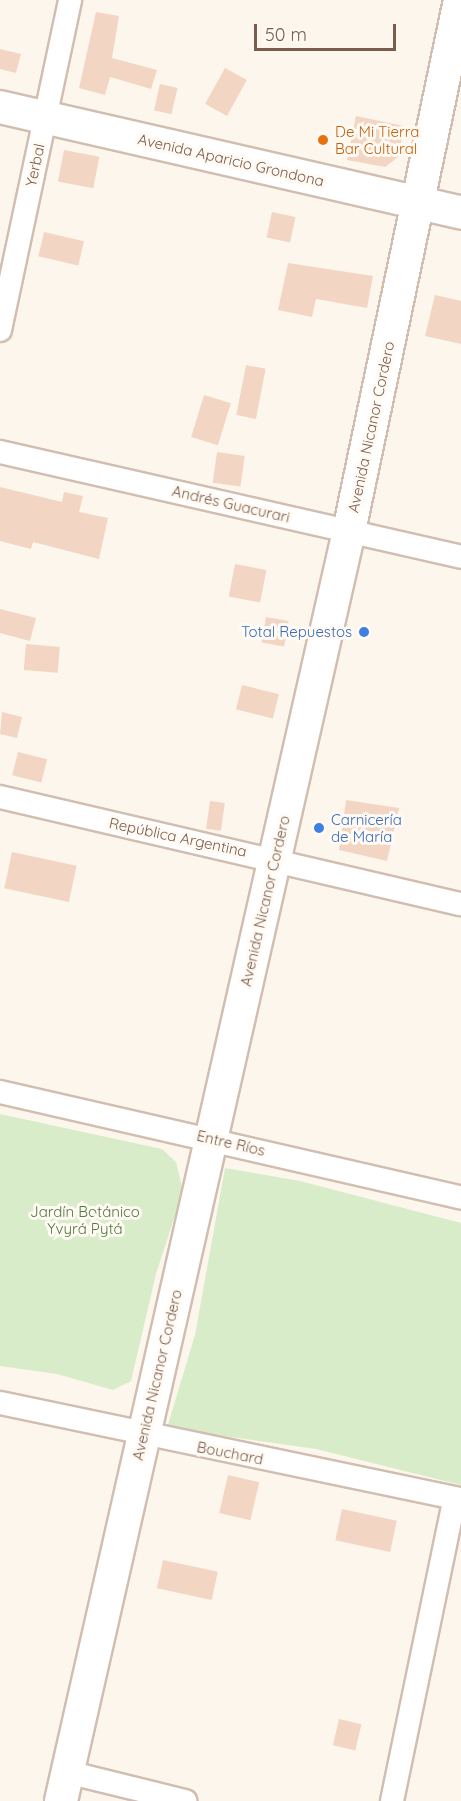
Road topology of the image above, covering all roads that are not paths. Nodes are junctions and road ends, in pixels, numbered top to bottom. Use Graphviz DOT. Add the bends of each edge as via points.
graph roads {
  1 [pos="70,0"];
  2 [pos="460,0"];
  3 [pos="0,107"];
  4 [pos="45,117"];
  5 [pos="418,203"];
  6 [pos="461,213"];
  7 [pos="0,330"];
  8 [pos="0,452"];
  9 [pos="349,531"];
  10 [pos="461,557"];
  11 [pos="0,797"];
  12 [pos="274,858"];
  13 [pos="461,903"];
  14 [pos="0,1092"];
  15 [pos="212,1138"];
  16 [pos="461,1198"];
  17 [pos="0,1403"];
  18 [pos="143,1435"];
  19 [pos="458,1499"];
  20 [pos="64,1787"];
  21 [pos="185,1801"];
  22 [pos="392,1801"];
  1 -- 4 [label="street, Yerbal"];
  2 -- 5 [label="main road, Avenida Nicanor Cordero"];
  3 -- 4 [label="main road, Avenida Aparicio Grondona"];
  4 -- 5 [label="main road, Avenida Aparicio Grondona"];
  4 -- 7 [label="street, Yerbal"];
  5 -- 6 [label="main road, Avenida Aparicio Grondona"];
  5 -- 9 [label="main road, Avenida Nicanor Cordero"];
  8 -- 9 [label="street, Andrés Guacurari"];
  9 -- 10 [label="street, Andrés Guacurari"];
  9 -- 12 [label="main road, Avenida Nicanor Cordero"];
  11 -- 12 [label="street, República Argentina"];
  12 -- 13 [label="street, República Argentina"];
  12 -- 15 [label="main road, Avenida Nicanor Cordero"];
  14 -- 15 [label="street, Entre Ríos"];
  15 -- 16 [label="street, Entre Ríos"];
  15 -- 18 [label="main road, Avenida Nicanor Cordero"];
  17 -- 18 [label="street, Bouchard"];
  18 -- 19 [label="street, Bouchard"];
  18 -- 20 [label="main road, Avenida Nicanor Cordero"];
  19 -- 22 [label="street"];
  20 -- 21 [label="street"];
}
